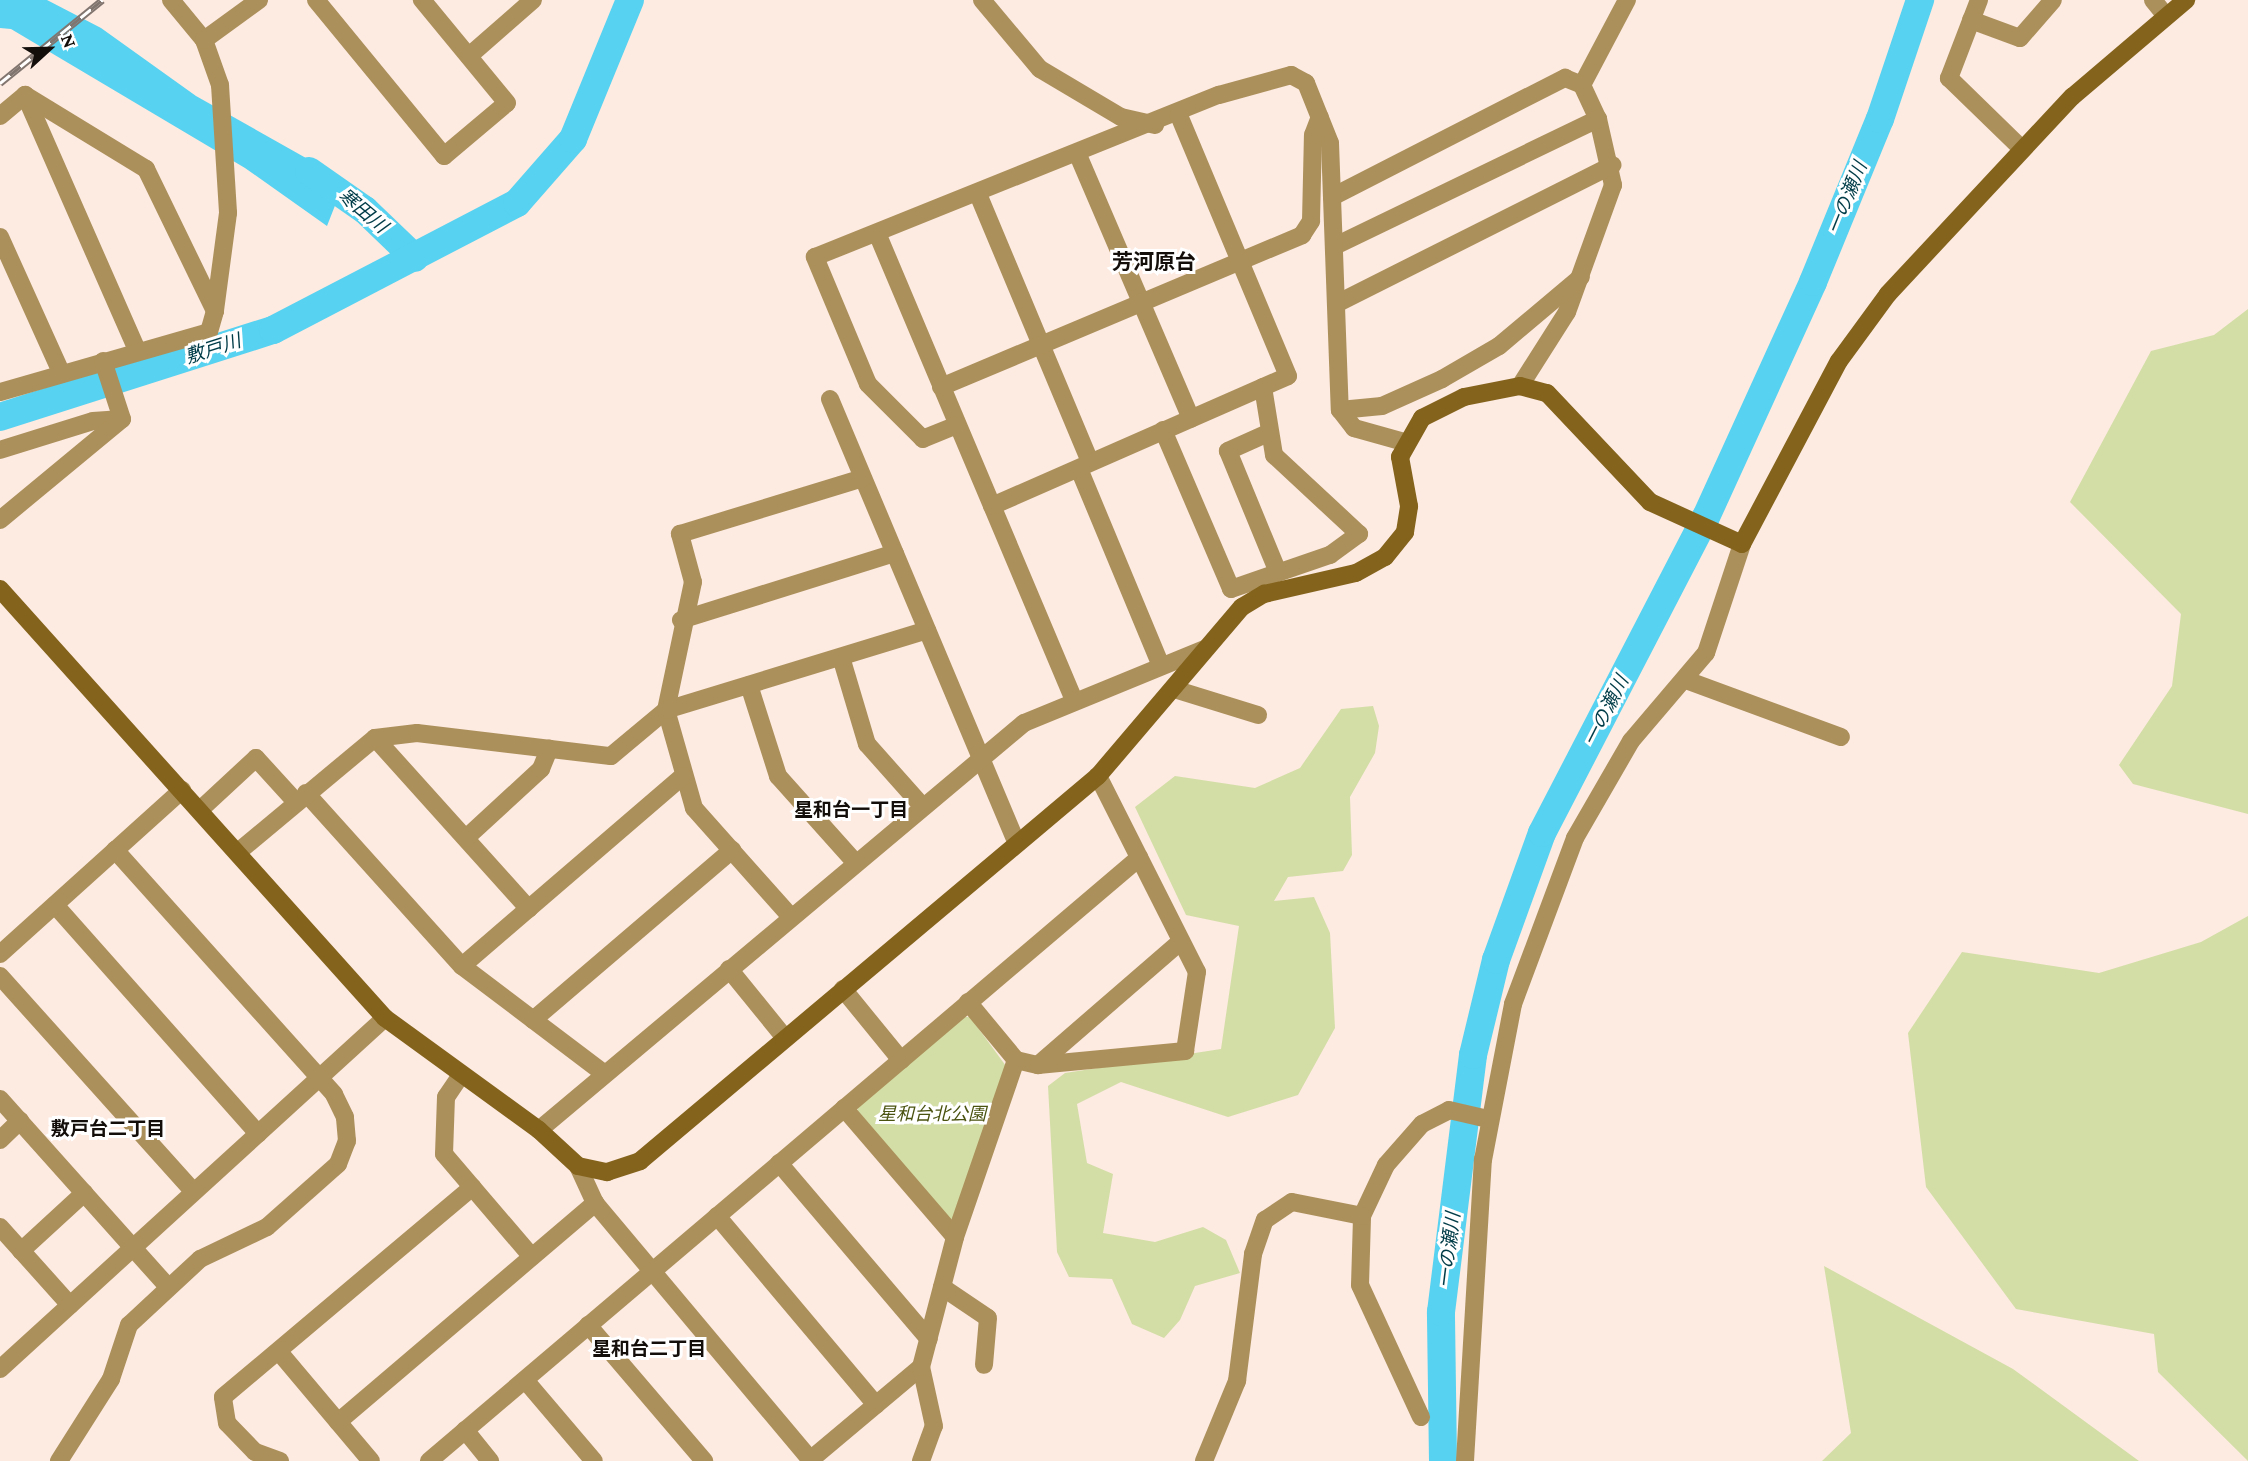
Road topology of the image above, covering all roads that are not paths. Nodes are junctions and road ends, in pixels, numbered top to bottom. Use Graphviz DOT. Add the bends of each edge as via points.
graph roads {
  1 [pos="171,0"];
  2 [pos="258,0"];
  3 [pos="316,0"];
  4 [pos="422,0"];
  5 [pos="533,0"];
  6 [pos="982,0"];
  7 [pos="1627,0"];
  8 [pos="1979,0"];
  9 [pos="2053,0"];
  10 [pos="2153,0"];
  11 [pos="2186,0"];
  12 [pos="2166,16"];
  13 [pos="1971,20"];
  14 [pos="204,40"];
  15 [pos="469,56"];
  16 [pos="1582,85"];
  17 [pos="25,95"];
  18 [pos="1179,115"];
  19 [pos="0,116"];
  20 [pos="1320,117"];
  21 [pos="1598,119"];
  22 [pos="1155,125"];
  23 [pos="2022,149"];
  24 [pos="1078,155"];
  25 [pos="1612,165"];
  26 [pos="978,194"];
  27 [pos="1332,197"];
  28 [pos="877,233"];
  29 [pos="0,237"];
  30 [pos="1337,245"];
  31 [pos="1240,261"];
  32 [pos="1581,277"];
  33 [pos="1141,302"];
  34 [pos="1340,302"];
  35 [pos="215,312"];
  36 [pos="1041,345"];
  37 [pos="137,350"];
  38 [pos="105,366"];
  39 [pos="62,374"];
  40 [pos="1520,386"];
  41 [pos="941,387"];
  42 [pos="1263,387"];
  43 [pos="0,393"];
  44 [pos="830,399"];
  45 [pos="1340,410"];
  46 [pos="120,412"];
  47 [pos="1191,419"];
  48 [pos="957,425"];
  49 [pos="1163,430"];
  50 [pos="1268,433"];
  51 [pos="1404,443"];
  52 [pos="0,450"];
  53 [pos="1086,469"];
  54 [pos="863,478"];
  55 [pos="992,506"];
  56 [pos="0,520"];
  57 [pos="1734,541"];
  58 [pos="895,553"];
  59 [pos="1277,570"];
  60 [pos="0,589"];
  61 [pos="1231,589"];
  62 [pos="1247,603"];
  63 [pos="681,620"];
  64 [pos="927,630"];
  65 [pos="1204,649"];
  66 [pos="841,657"];
  67 [pos="1161,666"];
  68 [pos="1686,680"];
  69 [pos="749,685"];
  70 [pos="1174,690"];
  71 [pos="1074,701"];
  72 [pos="666,710"];
  73 [pos="1258,715"];
  74 [pos="1842,737"];
  75 [pos="375,738"];
  76 [pos="549,749"];
  77 [pos="981,756"];
  78 [pos="683,776"];
  79 [pos="1098,776"];
  80 [pos="182,790"];
  81 [pos="301,798"];
  82 [pos="922,806"];
  83 [pos="201,809"];
  84 [pos="466,838"];
  85 [pos="1016,841"];
  86 [pos="115,850"];
  87 [pos="732,850"];
  88 [pos="238,852"];
  89 [pos="1139,858"];
  90 [pos="855,862"];
  91 [pos="55,905"];
  92 [pos="529,909"];
  93 [pos="791,917"];
  94 [pos="1181,941"];
  95 [pos="0,954"];
  96 [pos="462,966"];
  97 [pos="729,969"];
  98 [pos="0,976"];
  99 [pos="842,989"];
  100 [pos="968,1002"];
  101 [pos="385,1018"];
  102 [pos="533,1020"];
  103 [pos="785,1038"];
  104 [pos="901,1060"];
  105 [pos="1016,1060"];
  106 [pos="1038,1065"];
  107 [pos="605,1074"];
  108 [pos="461,1075"];
  109 [pos="320,1077"];
  110 [pos="0,1099"];
  111 [pos="844,1108"];
  112 [pos="1483,1117"];
  113 [pos="20,1121"];
  114 [pos="539,1130"];
  115 [pos="258,1134"];
  116 [pos="0,1140"];
  117 [pos="779,1163"];
  118 [pos="578,1166"];
  119 [pos="472,1187"];
  120 [pos="194,1192"];
  121 [pos="84,1193"];
  122 [pos="595,1203"];
  123 [pos="716,1216"];
  124 [pos="1362,1216"];
  125 [pos="0,1227"];
  126 [pos="955,1237"];
  127 [pos="133,1248"];
  128 [pos="21,1251"];
  129 [pos="532,1257"];
  130 [pos="652,1271"];
  131 [pos="167,1286"];
  132 [pos="942,1287"];
  133 [pos="70,1306"];
  134 [pos="588,1325"];
  135 [pos="929,1339"];
  136 [pos="280,1353"];
  137 [pos="2,1363"];
  138 [pos="984,1365"];
  139 [pos="921,1367"];
  140 [pos="524,1380"];
  141 [pos="876,1405"];
  142 [pos="1421,1417"];
  143 [pos="338,1422"];
  144 [pos="465,1430"];
  145 [pos="810,1460"];
  146 [pos="59,1461"];
  147 [pos="280,1461"];
  148 [pos="371,1461"];
  149 [pos="429,1461"];
  150 [pos="490,1461"];
  151 [pos="594,1461"];
  152 [pos="704,1461"];
  153 [pos="921,1461"];
  154 [pos="1204,1461"];
  155 [pos="1465,1461"];
  1 -- 14 [label="street"];
  2 -- 14 [label="street"];
  3 -- 15 [label="street" via="444,156 507,103"];
  4 -- 15 [label="street"];
  5 -- 15 [label="street"];
  6 -- 22 [label="street" via="1040,69 1121,117"];
  7 -- 16 [label="street"];
  8 -- 13 [label="street"];
  9 -- 13 [label="street" via="2020,38"];
  10 -- 12 [label="street"];
  11 -- 12 [label="street"];
  12 -- 23 [label="street" via="2073,97"];
  13 -- 23 [label="street" via="1949,78"];
  14 -- 35 [label="street" via="220,85 228,213"];
  16 -- 21 [label="street"];
  16 -- 27 [label="street" via="1565,78"];
  17 -- 19 [label="street"];
  17 -- 35 [label="street" via="146,169"];
  17 -- 37 [label="street"];
  18 -- 20 [label="street" via="1219,95 1291,75 1306,83"];
  18 -- 22 [label="street"];
  18 -- 31 [label="street"];
  20 -- 27 [label="street" via="1330,144"];
  20 -- 31 [label="street" via="1313,135 1311,220 1302,235"];
  21 -- 25 [label="street"];
  21 -- 30 [label="street"];
  22 -- 24 [label="street"];
  23 -- 57 [label="street" via="1888,294 1847,350"];
  24 -- 26 [label="street"];
  24 -- 33 [label="street"];
  25 -- 32 [label="street" via="1613,185"];
  25 -- 34 [label="street"];
  26 -- 28 [label="street"];
  26 -- 36 [label="street"];
  27 -- 30 [label="street"];
  28 -- 41 [label="street"];
  28 -- 48 [label="street" via="815,257 868,384 923,439"];
  29 -- 39 [label="street"];
  30 -- 34 [label="street"];
  31 -- 33 [label="street"];
  31 -- 42 [label="street" via="1288,376"];
  32 -- 40 [label="street" via="1567,312"];
  32 -- 45 [label="street" via="1499,346 1442,379 1382,406"];
  33 -- 36 [label="street"];
  33 -- 47 [label="street"];
  34 -- 45 [label="street"];
  35 -- 37 [label="street" via="209,332"];
  36 -- 41 [label="street"];
  36 -- 53 [label="street"];
  37 -- 38 [label="street"];
  38 -- 39 [label="street"];
  38 -- 46 [label="street"];
  39 -- 43 [label="street"];
  40 -- 51 [label="street" via="1454,402 1422,418"];
  40 -- 57 [label="street" via="1547,393 1650,502"];
  41 -- 48 [label="street"];
  42 -- 47 [label="street"];
  42 -- 50 [label="street"];
  44 -- 54 [label="street"];
  45 -- 51 [label="street" via="1354,428"];
  46 -- 52 [label="street"];
  46 -- 56 [label="street"];
  47 -- 49 [label="street"];
  48 -- 55 [label="street"];
  49 -- 53 [label="street"];
  49 -- 61 [label="street"];
  50 -- 59 [label="street" via="1228,451"];
  50 -- 59 [label="street" via="1284,467 1359,534 1330,555"];
  51 -- 62 [label="street" via="1405,532 1385,557 1356,573 1264,594"];
  53 -- 55 [label="street"];
  53 -- 67 [label="street"];
  54 -- 58 [label="street"];
  54 -- 63 [label="street" via="680,534 693,582"];
  55 -- 71 [label="street"];
  57 -- 68 [label="street" via="1720,623"];
  58 -- 63 [label="street"];
  58 -- 64 [label="street"];
  59 -- 61 [label="street"];
  60 -- 80 [label="street"];
  61 -- 62 [label="street"];
  62 -- 65 [label="street"];
  63 -- 72 [label="street"];
  64 -- 66 [label="street"];
  64 -- 77 [label="street"];
  65 -- 67 [label="street"];
  65 -- 70 [label="street"];
  66 -- 69 [label="street"];
  66 -- 82 [label="street" via="867,744"];
  67 -- 71 [label="street"];
  68 -- 74 [label="street" via="1720,697"];
  68 -- 112 [label="street" via="1631,741 1575,838 1513,1004"];
  69 -- 72 [label="street"];
  69 -- 90 [label="street" via="778,776"];
  70 -- 73 [label="street"];
  70 -- 79 [label="street"];
  71 -- 77 [label="street" via="1024,723"];
  72 -- 76 [label="street" via="611,756"];
  72 -- 78 [label="street"];
  75 -- 76 [label="street" via="417,733"];
  75 -- 81 [label="street"];
  75 -- 84 [label="street"];
  76 -- 84 [label="street" via="541,769"];
  77 -- 82 [label="street"];
  77 -- 85 [label="street"];
  78 -- 87 [label="street" via="694,808"];
  78 -- 92 [label="street"];
  79 -- 85 [label="street"];
  79 -- 89 [label="street"];
  80 -- 83 [label="street"];
  80 -- 86 [label="street"];
  81 -- 83 [label="street" via="256,758"];
  81 -- 88 [label="street"];
  81 -- 96 [label="street"];
  82 -- 90 [label="street"];
  83 -- 88 [label="street"];
  84 -- 92 [label="street"];
  85 -- 99 [label="street"];
  86 -- 91 [label="street"];
  86 -- 109 [label="street"];
  87 -- 93 [label="street"];
  87 -- 102 [label="street"];
  88 -- 101 [label="street"];
  89 -- 94 [label="street"];
  89 -- 100 [label="street"];
  90 -- 93 [label="street"];
  91 -- 95 [label="street"];
  91 -- 115 [label="street"];
  92 -- 96 [label="street"];
  93 -- 97 [label="street"];
  94 -- 106 [label="street"];
  94 -- 106 [label="street" via="1197,972 1185,1051"];
  96 -- 102 [label="street"];
  97 -- 103 [label="street"];
  97 -- 107 [label="street"];
  98 -- 120 [label="street"];
  99 -- 103 [label="street"];
  99 -- 104 [label="street"];
  100 -- 104 [label="street"];
  100 -- 105 [label="street"];
  101 -- 108 [label="street"];
  101 -- 109 [label="street"];
  102 -- 107 [label="street"];
  103 -- 118 [label="street" via="640,1161 607,1172"];
  104 -- 111 [label="street"];
  105 -- 106 [label="street"];
  105 -- 126 [label="street"];
  107 -- 114 [label="street"];
  108 -- 114 [label="street"];
  108 -- 119 [label="street" via="446,1097 444,1154"];
  109 -- 115 [label="street"];
  109 -- 131 [label="street" via="345,1117 347,1141 338,1164 267,1227 216,1249"];
  110 -- 113 [label="street"];
  111 -- 117 [label="street"];
  111 -- 126 [label="street"];
  112 -- 124 [label="street" via="1449,1110 1422,1125 1392,1157"];
  112 -- 155 [label="street"];
  113 -- 116 [label="street"];
  113 -- 121 [label="street"];
  114 -- 118 [label="street"];
  115 -- 120 [label="street"];
  117 -- 123 [label="street"];
  117 -- 135 [label="street"];
  118 -- 122 [label="street"];
  119 -- 129 [label="street"];
  119 -- 136 [label="street"];
  120 -- 127 [label="street"];
  121 -- 127 [label="street"];
  121 -- 128 [label="street"];
  122 -- 129 [label="street"];
  122 -- 130 [label="street"];
  123 -- 130 [label="street"];
  123 -- 141 [label="street"];
  124 -- 142 [label="street" via="1360,1285"];
  124 -- 154 [label="street" via="1292,1202 1265,1220 1253,1254 1237,1381"];
  125 -- 128 [label="street"];
  126 -- 132 [label="street"];
  127 -- 131 [label="street"];
  127 -- 133 [label="street"];
  128 -- 133 [label="street"];
  129 -- 143 [label="street"];
  130 -- 134 [label="street"];
  130 -- 145 [label="street"];
  131 -- 146 [label="street" via="129,1325 111,1378"];
  132 -- 135 [label="street"];
  132 -- 138 [label="street" via="988,1318"];
  133 -- 137 [label="street"];
  134 -- 140 [label="street"];
  134 -- 152 [label="street"];
  135 -- 139 [label="street"];
  136 -- 143 [label="street"];
  136 -- 147 [label="street" via="223,1397 221,1409 255,1452"];
  139 -- 141 [label="street"];
  139 -- 153 [label="street" via="934,1426"];
  140 -- 144 [label="street"];
  140 -- 151 [label="street"];
  141 -- 145 [label="street"];
  143 -- 148 [label="street"];
  144 -- 149 [label="street"];
  144 -- 150 [label="street"];
}
